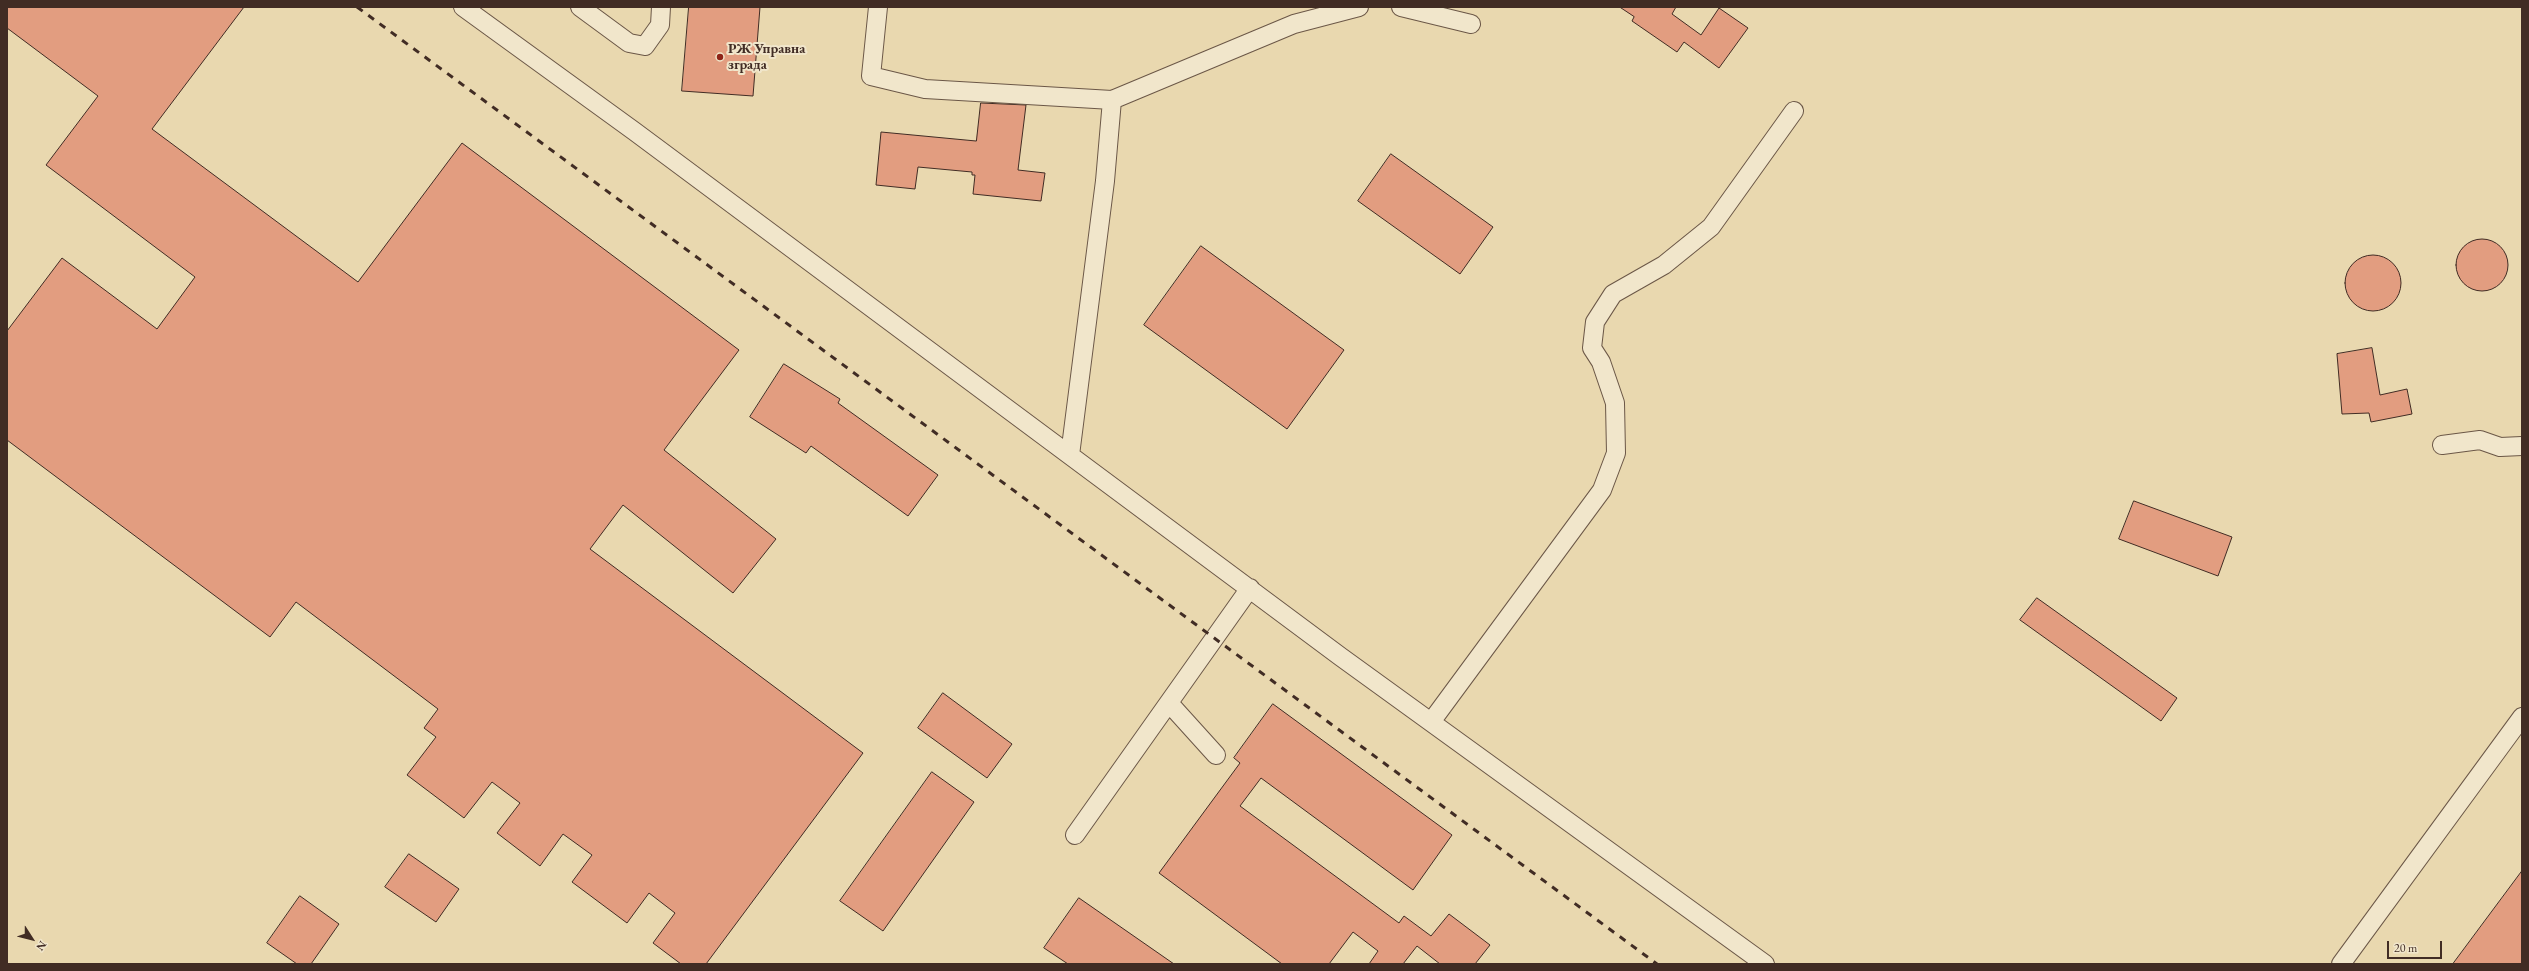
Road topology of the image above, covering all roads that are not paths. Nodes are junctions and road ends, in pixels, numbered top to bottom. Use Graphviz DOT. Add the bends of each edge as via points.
graph roads {
  1 [pos="463,7"];
  2 [pos="580,7"];
  3 [pos="661,7"];
  4 [pos="878,7"];
  5 [pos="1359,7"];
  6 [pos="1401,7"];
  7 [pos="1471,24"];
  8 [pos="1112,100"];
  9 [pos="1794,111"];
  10 [pos="2442,444"];
  11 [pos="2522,446"];
  12 [pos="1070,455"];
  13 [pos="1250,588"];
  14 [pos="1169,703"];
  15 [pos="2522,718"];
  16 [pos="1431,722"];
  17 [pos="1216,755"];
  18 [pos="1075,835"];
  19 [pos="1765,964"];
  20 [pos="2341,964"];
  1 -- 12 [label="lane" via="634,130"];
  2 -- 3 [label="lane" via="629,43 645,46 660,25"];
  4 -- 8 [label="lane" via="871,76 925,89"];
  5 -- 8 [label="lane" via="1294,24"];
  6 -- 7 [label="lane"];
  8 -- 12 [label="lane" via="1104,188"];
  9 -- 16 [label="lane" via="1711,227 1664,265 1613,294 1595,322 1592,348 1615,403 1616,453 1602,490"];
  10 -- 11 [label="lane" via="2480,440 2500,447"];
  12 -- 13 [label="lane"];
  13 -- 14 [label="lane"];
  13 -- 16 [label="lane"];
  14 -- 17 [label="lane"];
  14 -- 18 [label="lane"];
  15 -- 20 [label="lane"];
  16 -- 19 [label="lane"];
}
